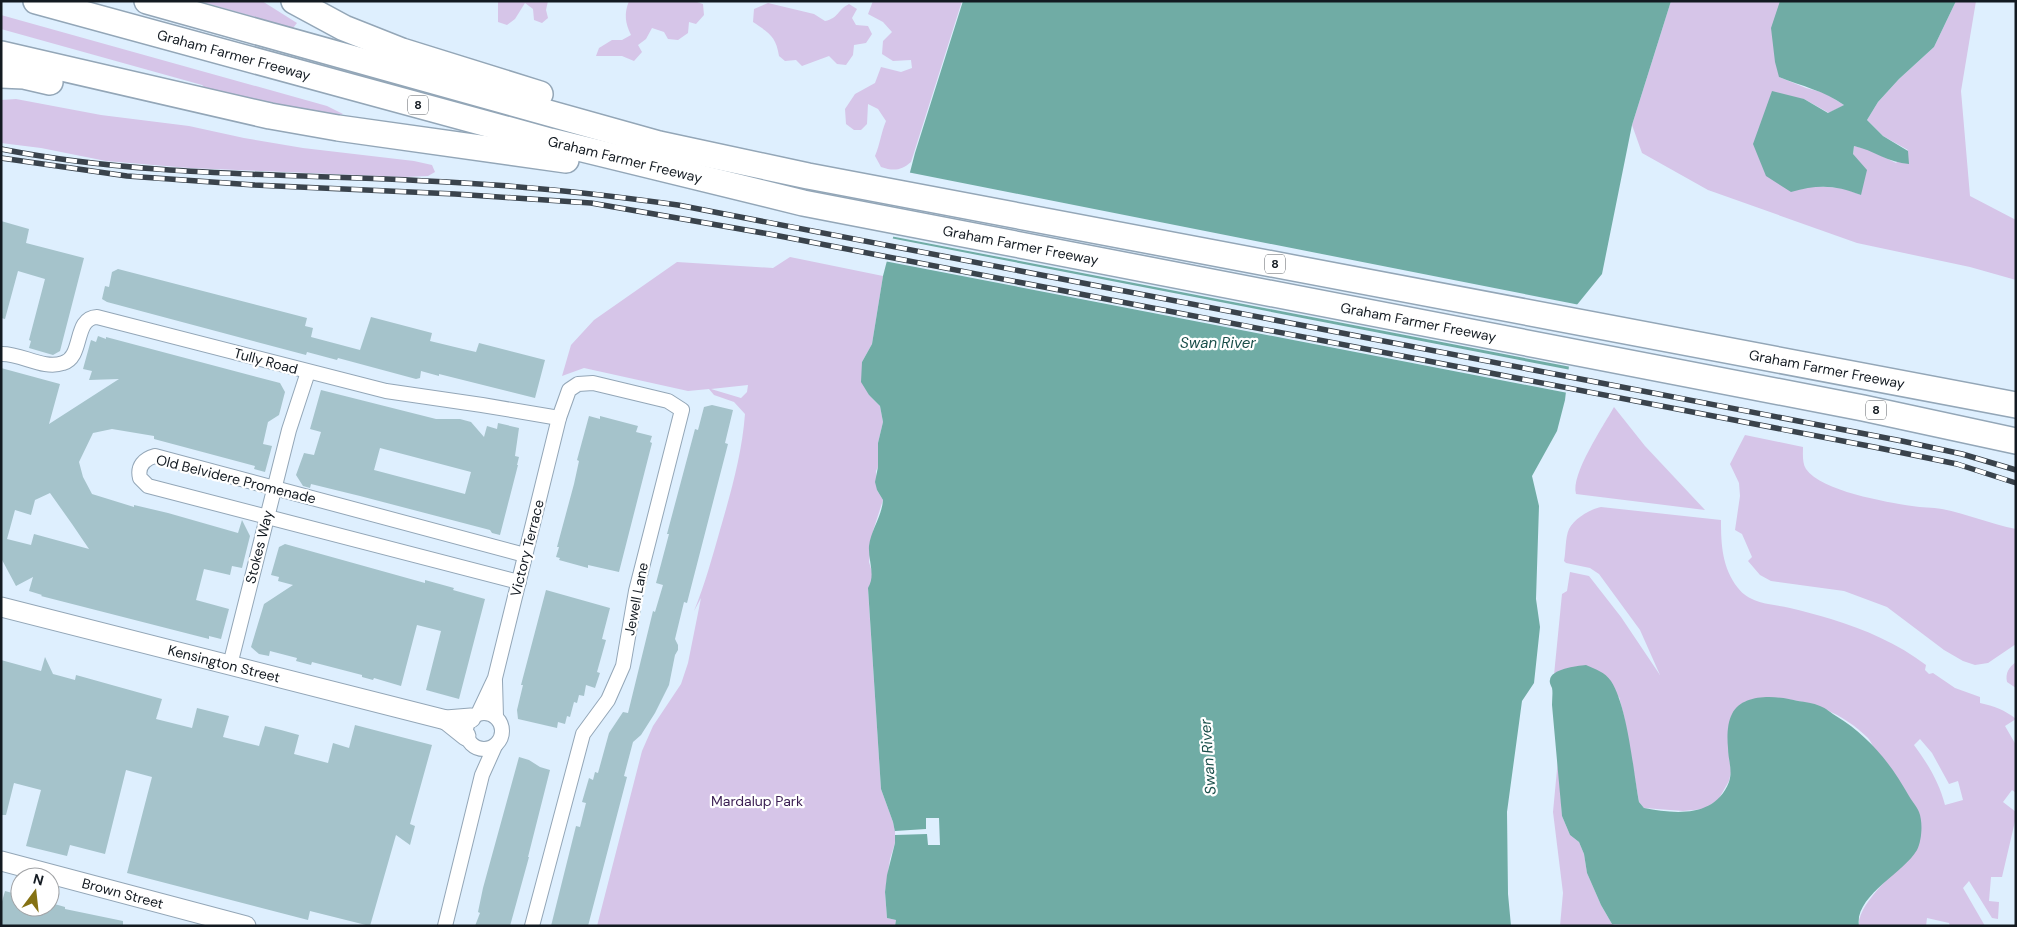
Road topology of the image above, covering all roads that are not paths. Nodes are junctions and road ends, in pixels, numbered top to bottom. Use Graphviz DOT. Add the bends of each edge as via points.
graph roads {
  1 [pos="36,1"];
  2 [pos="147,1"];
  3 [pos="294,1"];
  4 [pos="1,54"];
  5 [pos="1,75"];
  6 [pos="144,87"];
  7 [pos="808,176"];
  8 [pos="802,203"];
  9 [pos="1742,352"];
  10 [pos="1,354"];
  11 [pos="308,372"];
  12 [pos="2016,388"];
  13 [pos="2016,406"];
  14 [pos="559,418"];
  15 [pos="2016,441"];
  16 [pos="275,488"];
  17 [pos="267,518"];
  18 [pos="525,555"];
  19 [pos="518,582"];
  20 [pos="1,607"];
  21 [pos="230,665"];
  22 [pos="495,678"];
  23 [pos="496,718"];
  24 [pos="473,729"];
  25 [pos="495,746"];
  26 [pos="482,775"];
  27 [pos="1,861"];
  28 [pos="246,926"];
  29 [pos="445,926"];
  30 [pos="532,926"];
  1 -- 8 [label="highway, Graham Farmer Freeway / 8" via="550,141"];
  2 -- 7 [label="highway, Graham Farmer Freeway / 8" via="659,144"];
  3 -- 7 [label="highway" via="344,28 402,51"];
  4 -- 6 [label="highway"];
  5 -- 6 [label="highway" via="24,76 76,88"];
  6 -- 8 [label="highway" via="338,128 548,156"];
  7 -- 9 [label="highway, Graham Farmer Freeway / 8"];
  8 -- 15 [label="highway, Graham Farmer Freeway / 8" via="1736,383"];
  9 -- 12 [label="highway"];
  9 -- 13 [label="highway, Graham Farmer Freeway / 8"];
  10 -- 11 [label="street, Tully Road" via="52,365 64,363 71,357 85,322 97,317"];
  11 -- 14 [label="street, Tully Road" via="404,395"];
  11 -- 16 [label="street, Stokes Way"];
  14 -- 18 [label="street, Victory Terrace"];
  14 -- 30 [label="street, Jewell Lane" via="569,390 578,384 593,383 668,401 682,410 636,591 623,666 608,700 583,734"];
  16 -- 17 [label="street, Stokes Way"];
  16 -- 17 [label="street, Old Belvidere Promenade" via="155,456 145,460 140,468 140,478 148,486"];
  16 -- 18 [label="street, Old Belvidere Promenade"];
  17 -- 19 [label="street, Old Belvidere Promenade"];
  17 -- 21 [label="street, Stokes Way"];
  18 -- 19 [label="street, Victory Terrace"];
  19 -- 22 [label="street, Victory Terrace"];
  20 -- 21 [label="street, Kensington Street"];
  21 -- 24 [label="street, Kensington Street"];
  22 -- 23 [label="street, Victory Terrace"];
  22 -- 24 [label="street, Victory Terrace"];
  23 -- 24 [label="street" via="490,714"];
  23 -- 25 [label="street, Victory Terrace" via="502,731"];
  24 -- 25 [label="street" via="490,749"];
  24 -- 26 [label="street"];
  25 -- 26 [label="street"];
  26 -- 29 [label="street"];
  27 -- 28 [label="street, Brown Street"];
}
